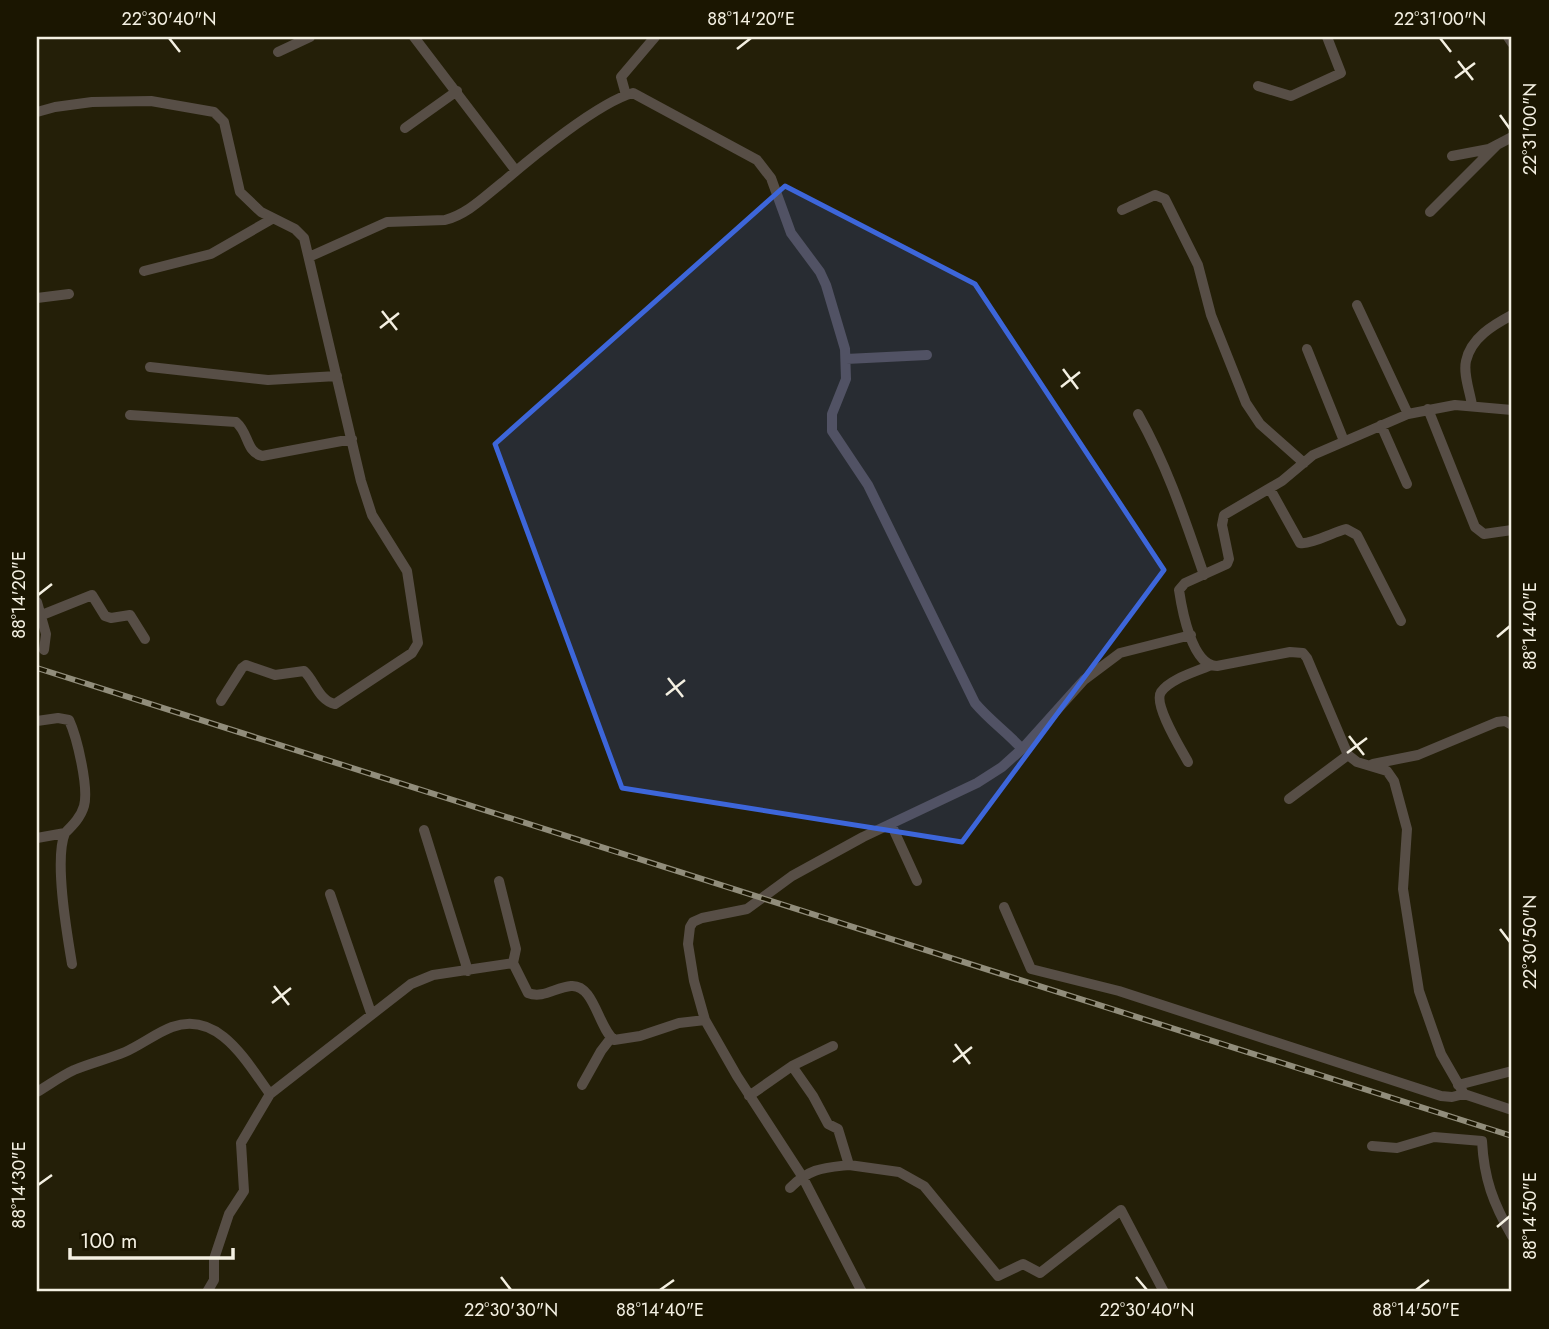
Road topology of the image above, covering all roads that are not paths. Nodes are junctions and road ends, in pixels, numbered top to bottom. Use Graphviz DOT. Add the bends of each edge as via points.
graph roads {
  1 [pos="310,37"];
  2 [pos="414,37"];
  3 [pos="655,37"];
  4 [pos="1327,37"];
  5 [pos="1508,37"];
  6 [pos="1512,43"];
  7 [pos="278,52"];
  8 [pos="1258,86"];
  9 [pos="457,91"];
  10 [pos="626,95"];
  11 [pos="37,112"];
  12 [pos="405,128"];
  13 [pos="1512,137"];
  14 [pos="1497,145"];
  15 [pos="1452,156"];
  16 [pos="516,171"];
  17 [pos="1122,210"];
  18 [pos="1430,212"];
  19 [pos="272,219"];
  20 [pos="309,257"];
  21 [pos="144,271"];
  22 [pos="69,294"];
  23 [pos="37,298"];
  24 [pos="1357,305"];
  25 [pos="1512,315"];
  26 [pos="1307,349"];
  27 [pos="927,355"];
  28 [pos="846,359"];
  29 [pos="150,367"];
  30 [pos="337,376"];
  31 [pos="1472,405"];
  32 [pos="1428,409"];
  33 [pos="1512,410"];
  34 [pos="1138,414"];
  35 [pos="1408,414"];
  36 [pos="130,415"];
  37 [pos="1381,425"];
  38 [pos="352,439"];
  39 [pos="1344,441"];
  40 [pos="1304,463"];
  41 [pos="1407,484"];
  42 [pos="1270,489"];
  43 [pos="1512,530"];
  44 [pos="1204,575"];
  45 [pos="37,602"];
  46 [pos="41,615"];
  47 [pos="1401,621"];
  48 [pos="1191,635"];
  49 [pos="145,639"];
  50 [pos="44,650"];
  51 [pos="1209,666"];
  52 [pos="221,701"];
  53 [pos="37,721"];
  54 [pos="1512,725"];
  55 [pos="1022,749"];
  56 [pos="1348,755"];
  57 [pos="1188,762"];
  58 [pos="1370,765"];
  59 [pos="1289,799"];
  60 [pos="891,824"];
  61 [pos="424,830"];
  62 [pos="65,833"];
  63 [pos="37,838"];
  64 [pos="499,881"];
  65 [pos="917,881"];
  66 [pos="330,894"];
  67 [pos="1004,907"];
  68 [pos="513,963"];
  69 [pos="72,964"];
  70 [pos="468,971"];
  71 [pos="371,1013"];
  72 [pos="705,1020"];
  73 [pos="611,1038"];
  74 [pos="833,1046"];
  75 [pos="792,1066"];
  76 [pos="1512,1071"];
  77 [pos="582,1085"];
  78 [pos="1461,1090"];
  79 [pos="37,1092"];
  80 [pos="270,1094"];
  81 [pos="749,1096"];
  82 [pos="1512,1110"];
  83 [pos="1372,1146"];
  84 [pos="849,1165"];
  85 [pos="802,1176"];
  86 [pos="790,1188"];
  87 [pos="1512,1236"];
  88 [pos="208,1292"];
  89 [pos="862,1292"];
  90 [pos="1164,1292"];
  1 -- 7 [label="street"];
  2 -- 9 [label="street"];
  3 -- 10 [label="street" via="621,77"];
  4 -- 8 [label="street" via="1341,73 1291,96"];
  5 -- 6 [label="street"];
  9 -- 12 [label="street"];
  9 -- 16 [label="street"];
  10 -- 16 [label="street"];
  10 -- 28 [label="street" via="638,94 764,167 791,233 826,285"];
  11 -- 19 [label="street" via="72,104 139,101 214,112 224,122 240,192"];
  13 -- 14 [label="street"];
  14 -- 15 [label="street"];
  14 -- 18 [label="street"];
  16 -- 20 [label="street" via="454,218 382,223"];
  17 -- 40 [label="street" via="1155,195 1165,198 1198,265 1211,315 1246,403 1260,424"];
  19 -- 20 [label="street" via="301,233"];
  19 -- 21 [label="street" via="211,254"];
  20 -- 30 [label="street"];
  22 -- 23 [label="street"];
  24 -- 35 [label="street"];
  25 -- 31 [label="street" via="1488,328 1469,351 1465,368"];
  26 -- 39 [label="street"];
  27 -- 28 [label="street"];
  28 -- 55 [label="street" via="846,379 832,414 832,430 868,485 975,702"];
  29 -- 30 [label="street" via="268,380"];
  30 -- 38 [label="street"];
  31 -- 32 [label="street"];
  31 -- 33 [label="street"];
  32 -- 35 [label="street"];
  32 -- 43 [label="street" via="1475,527 1484,534"];
  34 -- 44 [label="street" via="1172,481"];
  35 -- 37 [label="street"];
  36 -- 38 [label="street" via="236,422 251,449 262,456"];
  37 -- 39 [label="street"];
  37 -- 41 [label="street"];
  38 -- 52 [label="street" via="372,515 407,571 417,648 335,704 321,696 304,671 275,675 246,665"];
  39 -- 40 [label="street"];
  40 -- 42 [label="street"];
  42 -- 44 [label="street" via="1224,515 1229,559 1222,568"];
  42 -- 47 [label="street" via="1300,543 1346,529 1357,535"];
  44 -- 48 [label="street" via="1179,590"];
  45 -- 46 [label="street"];
  46 -- 49 [label="street" via="92,595 106,616 130,615"];
  46 -- 50 [label="street"];
  48 -- 51 [label="street" via="1199,657"];
  48 -- 55 [label="street" via="1120,653 1084,680"];
  51 -- 56 [label="street" via="1303,653"];
  51 -- 57 [label="street" via="1174,682 1159,697"];
  53 -- 62 [label="street" via="66,718 71,723 85,796 81,813"];
  54 -- 58 [label="street" via="1497,722 1432,750"];
  55 -- 60 [label="street" via="977,783"];
  56 -- 58 [label="street"];
  56 -- 59 [label="street"];
  58 -- 78 [label="street" via="1391,776 1407,829 1403,889 1419,991 1441,1054"];
  60 -- 65 [label="street"];
  60 -- 72 [label="street" via="792,876 747,909 693,922 688,944"];
  61 -- 70 [label="street"];
  62 -- 63 [label="street"];
  62 -- 69 [label="street" via="62,875"];
  64 -- 68 [label="street" via="516,948"];
  66 -- 71 [label="street"];
  67 -- 78 [label="street" via="1031,969 1119,991 1441,1096 1452,1097"];
  68 -- 70 [label="street"];
  68 -- 73 [label="street" via="534,996 571,986 583,990"];
  70 -- 71 [label="street" via="421,980"];
  71 -- 80 [label="street"];
  72 -- 73 [label="street"];
  72 -- 81 [label="street"];
  73 -- 77 [label="street"];
  74 -- 75 [label="street"];
  75 -- 81 [label="street"];
  75 -- 84 [label="street" via="828,1124 838,1129"];
  76 -- 78 [label="street"];
  78 -- 82 [label="street"];
  79 -- 80 [label="street" via="71,1071 191,1023 222,1035"];
  80 -- 88 [label="street" via="241,1143 244,1191 229,1214"];
  81 -- 85 [label="street"];
  83 -- 87 [label="street" via="1397,1148 1434,1137 1482,1141 1489,1191"];
  84 -- 85 [label="street" via="819,1168"];
  84 -- 90 [label="street" via="899,1172 924,1186 998,1276 1023,1264 1040,1273 1121,1210"];
  85 -- 86 [label="street"];
  85 -- 89 [label="street"];
}
